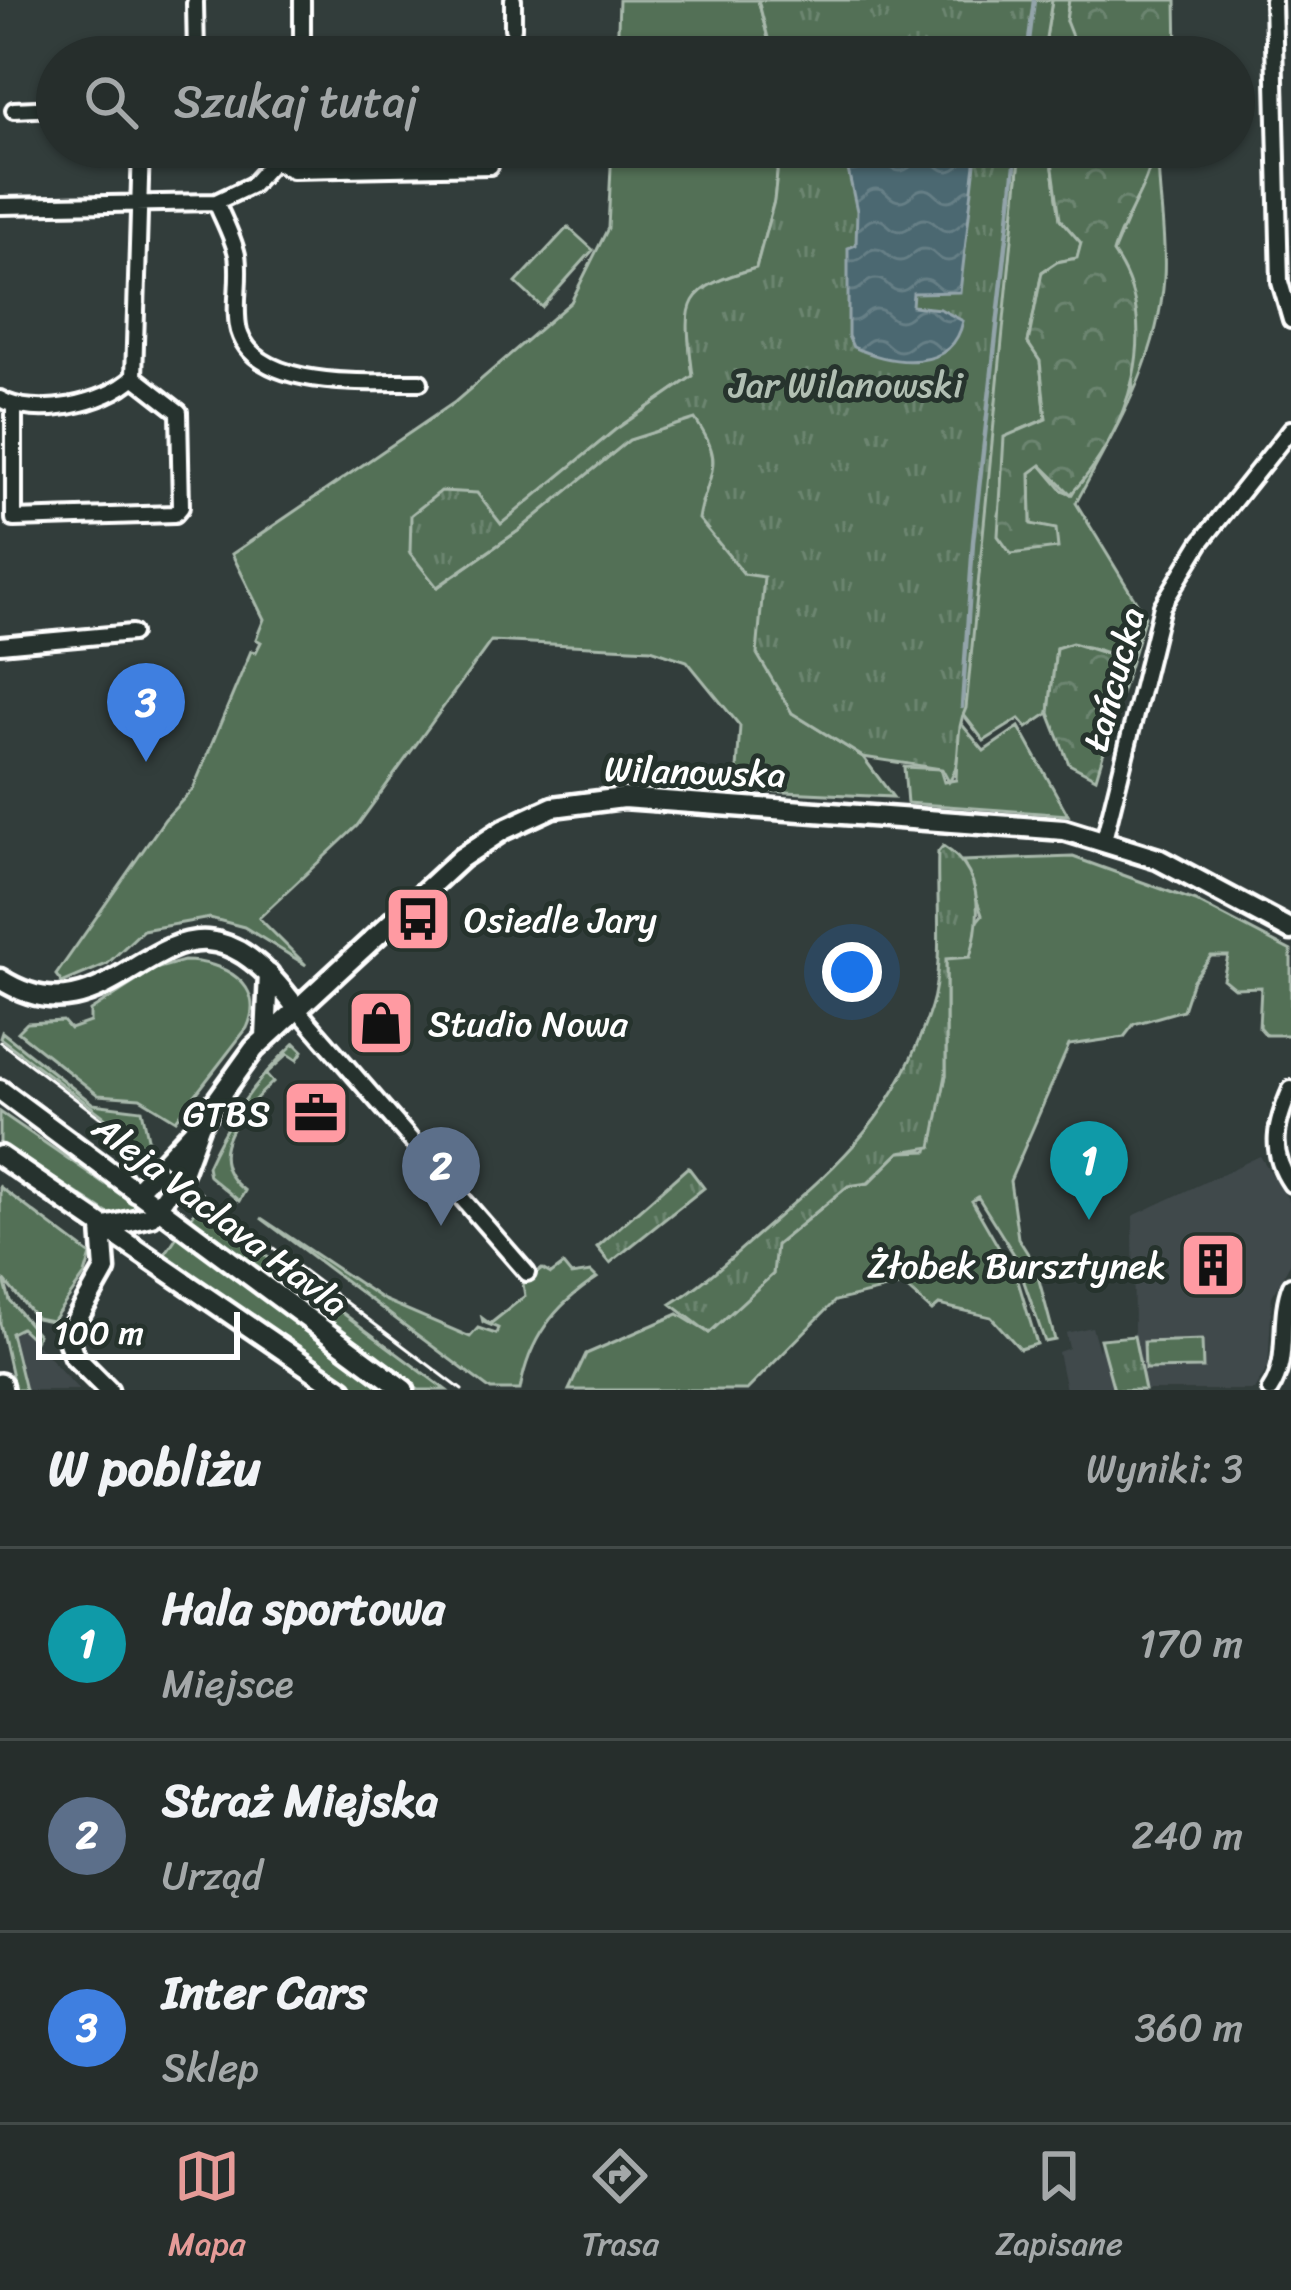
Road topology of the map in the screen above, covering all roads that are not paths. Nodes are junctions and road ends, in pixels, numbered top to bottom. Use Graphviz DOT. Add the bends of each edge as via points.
graph roads {
  1 [pos="302,0"];
  2 [pos="513,0"];
  3 [pos="1274,0"];
  4 [pos="195,2"];
  5 [pos="513,28"];
  6 [pos="196,36"];
  7 [pos="302,36"];
  8 [pos="36,109"];
  9 [pos="14,110"];
  10 [pos="140,168"];
  11 [pos="269,168"];
  12 [pos="288,168"];
  13 [pos="391,168"];
  14 [pos="216,202"];
  15 [pos="138,205"];
  16 [pos="0,206"];
  17 [pos="1291,320"];
  18 [pos="134,377"];
  19 [pos="420,382"];
  20 [pos="7,403"];
  21 [pos="1291,429"];
  22 [pos="132,632"];
  23 [pos="0,645"];
  24 [pos="1105,840"];
  25 [pos="1291,930"];
  26 [pos="269,974"];
  27 [pos="0,979"];
  28 [pos="297,1009"];
  29 [pos="266,1038"];
  30 [pos="1291,1089"];
  31 [pos="0,1090"];
  32 [pos="200,1124"];
  33 [pos="0,1156"];
  34 [pos="1291,1184"];
  35 [pos="136,1192"];
  36 [pos="157,1210"];
  37 [pos="102,1228"];
  38 [pos="527,1273"];
  39 [pos="1291,1285"];
  40 [pos="108,1390"];
  41 [pos="342,1390"];
  42 [pos="404,1390"];
  43 [pos="1270,1390"];
  1 -- 7 [label="street"];
  2 -- 5 [label="street"];
  3 -- 17 [label="street" via="1280,282"];
  4 -- 6 [label="street"];
  8 -- 9 [label="street"];
  10 -- 15 [label="street"];
  11 -- 14 [label="street"];
  12 -- 13 [label="street"];
  14 -- 15 [label="street"];
  14 -- 19 [label="street" via="237,257 241,335 257,354 315,380"];
  15 -- 16 [label="street"];
  15 -- 18 [label="street"];
  18 -- 20 [label="street" via="82,402"];
  18 -- 20 [label="street" via="179,412 182,506 175,514 14,519"];
  21 -- 24 [label="street, Łańcucka" via="1201,542 1162,606"];
  22 -- 23 [label="street"];
  24 -- 25 [label="street, Wilanowska" via="1183,870"];
  24 -- 28 [label="street, Wilanowska" via="1018,823 845,810 577,802 476,847"];
  26 -- 27 [label="street" via="229,945 199,940 153,952 85,997 33,997"];
  26 -- 28 [label="street"];
  26 -- 29 [label="street"];
  28 -- 29 [label="street, Wilanowska"];
  28 -- 38 [label="street"];
  29 -- 32 [label="street, Wilanowska"];
  30 -- 34 [label="street" via="1275,1133"];
  31 -- 35 [label="street, Aleja Vaclava Havla"];
  32 -- 35 [label="street, Wilanowska"];
  32 -- 36 [label="street, Wilanowska"];
  33 -- 37 [label="street, Aleja Vaclava Havla"];
  35 -- 36 [label="street, Aleja Vaclava Havla"];
  36 -- 37 [label="street"];
  36 -- 42 [label="street, Aleja Vaclava Havla"];
  37 -- 40 [label="street" via="105,1270 67,1337 74,1356"];
  37 -- 41 [label="street, Aleja Vaclava Havla"];
  39 -- 43 [label="street" via="1282,1362"];
}
